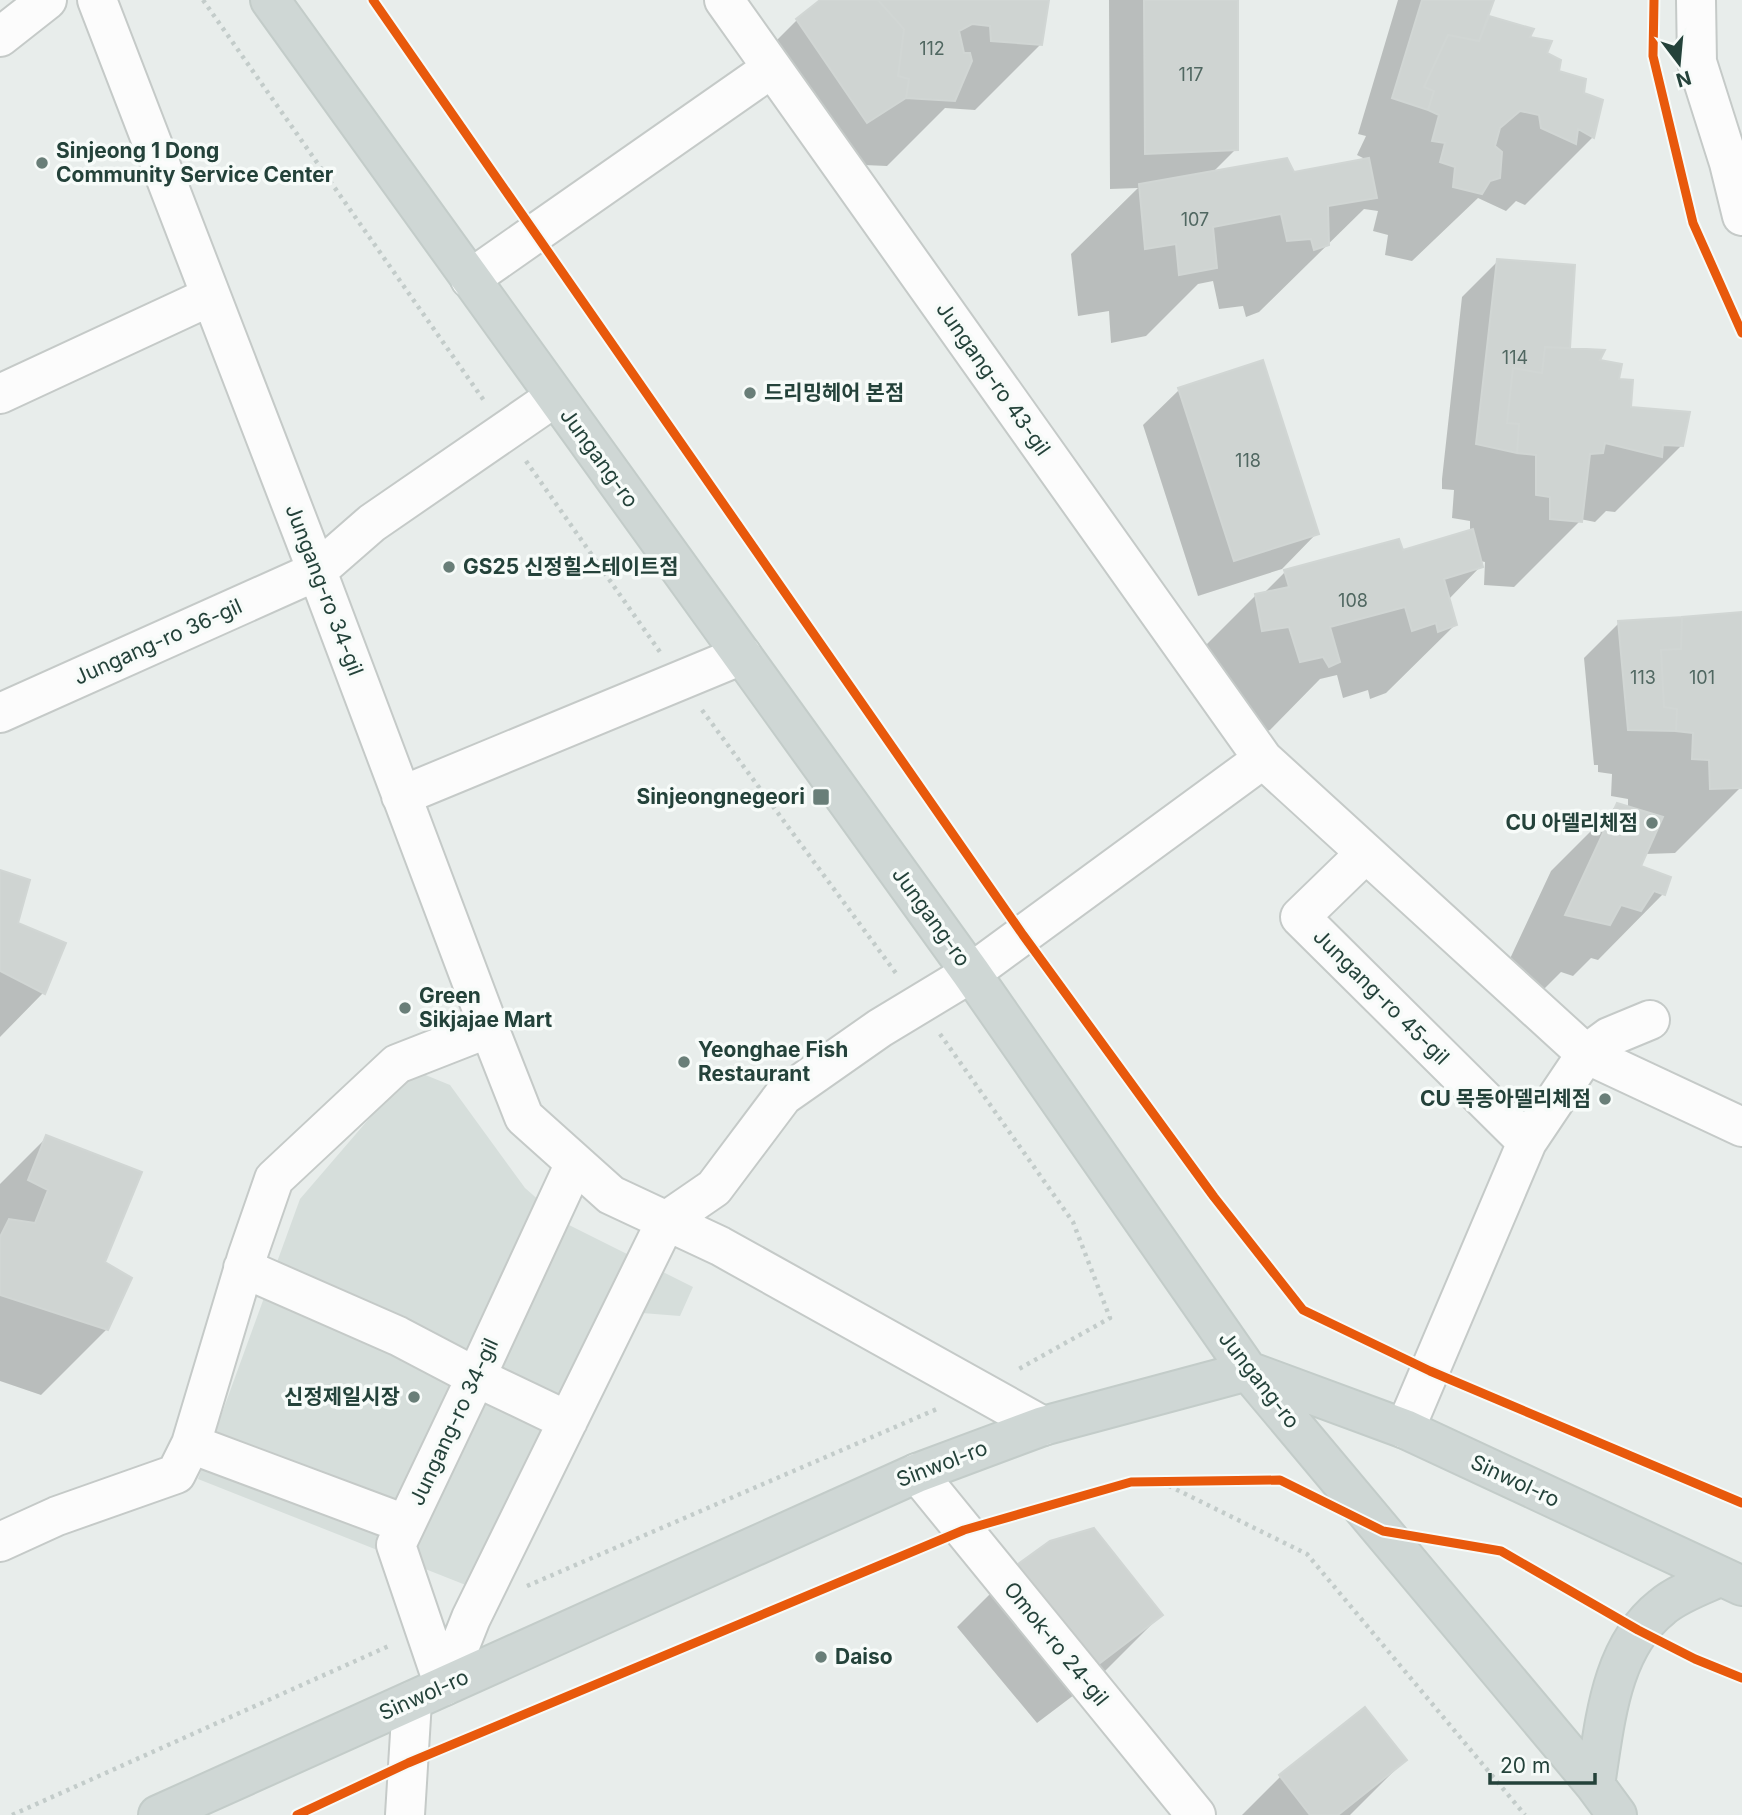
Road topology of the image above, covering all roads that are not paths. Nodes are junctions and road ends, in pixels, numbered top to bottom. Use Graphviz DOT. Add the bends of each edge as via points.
graph roads {
  1 [pos="97,0"];
  2 [pos="270,0"];
  3 [pos="724,0"];
  4 [pos="1696,0"];
  5 [pos="38,3"];
  6 [pos="0,37"];
  7 [pos="772,68"];
  8 [pos="1734,152"];
  9 [pos="1742,216"];
  10 [pos="470,279"];
  11 [pos="211,296"];
  12 [pos="0,394"];
  13 [pos="555,397"];
  14 [pos="317,571"];
  15 [pos="742,655"];
  16 [pos="0,713"];
  17 [pos="1263,759"];
  18 [pos="401,796"];
  19 [pos="1366,853"];
  20 [pos="971,973"];
  21 [pos="1650,1020"];
  22 [pos="489,1028"];
  23 [pos="1586,1054"];
  24 [pos="1742,1127"];
  25 [pos="1527,1142"];
  26 [pos="575,1163"];
  27 [pos="666,1221"];
  28 [pos="243,1268"];
  29 [pos="1248,1371"];
  30 [pos="476,1377"];
  31 [pos="568,1421"];
  32 [pos="1043,1426"];
  33 [pos="1405,1429"];
  34 [pos="191,1444"];
  35 [pos="917,1473"];
  36 [pos="405,1524"];
  37 [pos="0,1542"];
  38 [pos="1731,1581"];
  39 [pos="428,1693"];
  40 [pos="1605,1806"];
  41 [pos="158,1815"];
  42 [pos="405,1815"];
  43 [pos="1196,1815"];
  1 -- 11 [label="street, Jungang-ro 34-gil"];
  2 -- 10 [label="main road, Jungang-ro"];
  3 -- 7 [label="street, Jungang-ro 43-gil"];
  4 -- 8 [label="street" via="1697,62"];
  5 -- 6 [label="street"];
  7 -- 10 [label="street"];
  7 -- 17 [label="street, Jungang-ro 43-gil"];
  8 -- 9 [label="street"];
  10 -- 13 [label="main road, Jungang-ro"];
  11 -- 12 [label="street"];
  11 -- 14 [label="street, Jungang-ro 34-gil"];
  13 -- 14 [label="street, Jungang-ro 36-gil" via="372,523"];
  13 -- 15 [label="main road, Jungang-ro"];
  14 -- 16 [label="street, Jungang-ro 36-gil"];
  14 -- 18 [label="street, Jungang-ro 34-gil"];
  15 -- 18 [label="street"];
  15 -- 20 [label="main road, Jungang-ro"];
  17 -- 19 [label="street"];
  17 -- 20 [label="street"];
  18 -- 22 [label="street, Jungang-ro 34-gil"];
  19 -- 23 [label="street"];
  19 -- 25 [label="street, Jungang-ro 45-gil" via="1300,917"];
  20 -- 27 [label="street" via="880,1028 783,1096 714,1188"];
  20 -- 29 [label="main road, Jungang-ro"];
  21 -- 23 [label="street" via="1609,1037"];
  22 -- 26 [label="street, Jungang-ro 34-gil" via="524,1117"];
  22 -- 28 [label="street" via="397,1064 274,1179"];
  23 -- 24 [label="street"];
  23 -- 25 [label="street"];
  25 -- 33 [label="street"];
  26 -- 27 [label="street, Jungang-ro 34-gil" via="611,1195"];
  26 -- 30 [label="street, Jungang-ro 34-gil"];
  27 -- 31 [label="street"];
  27 -- 32 [label="street, Jungang-ro 34-gil" via="720,1246"];
  28 -- 30 [label="street" via="398,1336"];
  28 -- 34 [label="street"];
  29 -- 32 [label="main road, Sinwol-ro"];
  29 -- 33 [label="main road, Sinwol-ro"];
  29 -- 40 [label="main road, Jungang-ro"];
  30 -- 31 [label="street"];
  30 -- 36 [label="street, Jungang-ro 34-gil"];
  31 -- 39 [label="street" via="471,1618"];
  32 -- 35 [label="main road, Sinwol-ro"];
  33 -- 38 [label="main road, Sinwol-ro"];
  34 -- 36 [label="street"];
  34 -- 37 [label="street" via="176,1474 57,1516"];
  35 -- 39 [label="main road, Sinwol-ro"];
  35 -- 43 [label="street, Omok-ro 24-gil"];
  36 -- 39 [label="street, Jungang-ro 34-gil" via="396,1545 425,1630"];
  38 -- 40 [label="main road" via="1663,1606 1638,1630 1622,1661 1606,1714"];
  39 -- 41 [label="main road, Sinwol-ro"];
  39 -- 42 [label="street"];
}
